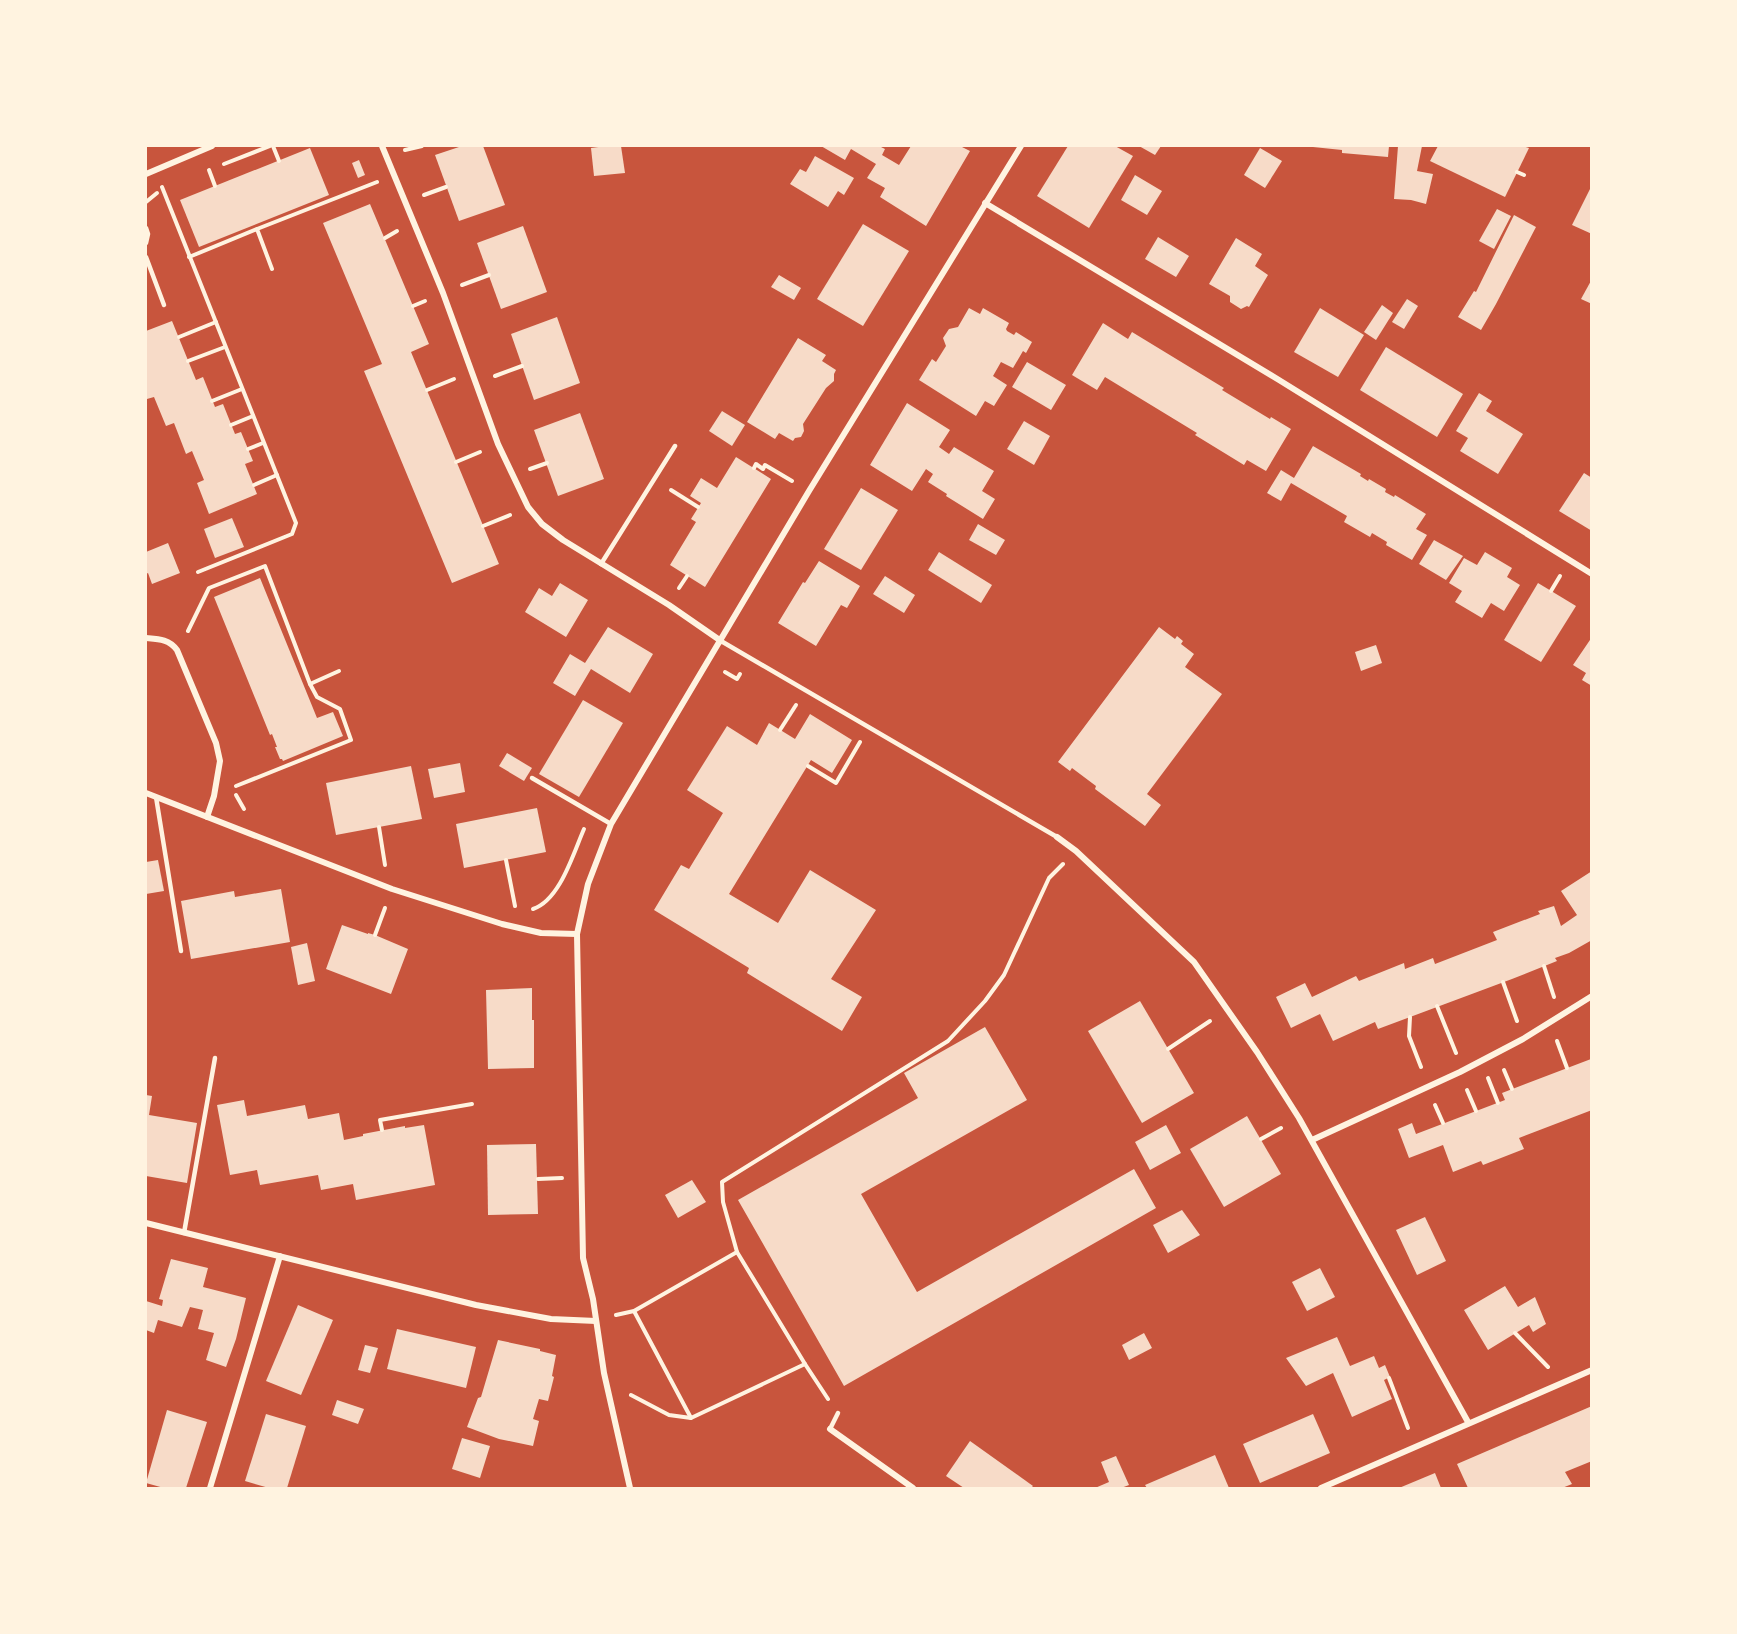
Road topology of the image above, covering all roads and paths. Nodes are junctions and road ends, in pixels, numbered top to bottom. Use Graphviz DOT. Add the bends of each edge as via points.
graph roads {
  1 [pos="212,146"];
  2 [pos="273,146"];
  3 [pos="382,146"];
  4 [pos="1021,146"];
  5 [pos="279,161"];
  6 [pos="156,170"];
  7 [pos="209,170"];
  8 [pos="1517,172"];
  9 [pos="146,174"];
  10 [pos="1524,175"];
  11 [pos="378,182"];
  12 [pos="215,186"];
  13 [pos="446,187"];
  14 [pos="419,197"];
  15 [pos="985,203"];
  16 [pos="146,228"];
  17 [pos="257,230"];
  18 [pos="397,231"];
  19 [pos="385,238"];
  20 [pos="146,243"];
  21 [pos="189,256"];
  22 [pos="146,257"];
  23 [pos="272,269"];
  24 [pos="489,275"];
  25 [pos="443,292"];
  26 [pos="425,301"];
  27 [pos="164,305"];
  28 [pos="413,306"];
  29 [pos="216,322"];
  30 [pos="179,337"];
  31 [pos="225,346"];
  32 [pos="188,361"];
  33 [pos="522,366"];
  34 [pos="455,379"];
  35 [pos="476,382"];
  36 [pos="242,389"];
  37 [pos="427,390"];
  38 [pos="212,400"];
  39 [pos="253,416"];
  40 [pos="231,425"];
  41 [pos="263,443"];
  42 [pos="675,446"];
  43 [pos="248,449"];
  44 [pos="754,468"];
  45 [pos="277,475"];
  46 [pos="654,479"];
  47 [pos="254,485"];
  48 [pos="809,491"];
  49 [pos="528,507"];
  50 [pos="698,507"];
  51 [pos="483,526"];
  52 [pos="602,564"];
  53 [pos="198,572"];
  54 [pos="1592,574"];
  55 [pos="687,576"];
  56 [pos="1558,579"];
  57 [pos="682,583"];
  58 [pos="1551,591"];
  59 [pos="276,596"];
  60 [pos="268,599"];
  61 [pos="188,631"];
  62 [pos="146,638"];
  63 [pos="721,641"];
  64 [pos="304,667"];
  65 [pos="297,671"];
  66 [pos="339,671"];
  67 [pos="310,684"];
  68 [pos="792,711"];
  69 [pos="870,727"];
  70 [pos="780,730"];
  71 [pos="338,739"];
  72 [pos="340,744"];
  73 [pos="808,766"];
  74 [pos="532,778"];
  75 [pos="232,788"];
  76 [pos="146,793"];
  77 [pos="156,797"];
  78 [pos="592,813"];
  79 [pos="207,818"];
  80 [pos="611,824"];
  81 [pos="379,827"];
  82 [pos="1057,837"];
  83 [pos="1076,851"];
  84 [pos="506,860"];
  85 [pos="386,869"];
  86 [pos="392,890"];
  87 [pos="515,908"];
  88 [pos="526,910"];
  89 [pos="577,934"];
  90 [pos="375,935"];
  91 [pos="181,951"];
  92 [pos="1544,966"];
  93 [pos="1503,982"];
  94 [pos="1592,996"];
  95 [pos="1437,1006"];
  96 [pos="1228,1009"];
  97 [pos="1560,1016"];
  98 [pos="1410,1017"];
  99 [pos="1550,1023"];
  100 [pos="1523,1039"];
  101 [pos="1168,1049"];
  102 [pos="215,1058"];
  103 [pos="1567,1068"];
  104 [pos="1463,1070"];
  105 [pos="1429,1086"];
  106 [pos="472,1104"];
  107 [pos="382,1130"];
  108 [pos="1312,1140"];
  109 [pos="146,1223"];
  110 [pos="184,1233"];
  111 [pos="737,1252"];
  112 [pos="280,1256"];
  113 [pos="634,1311"];
  114 [pos="596,1321"];
  115 [pos="1515,1333"];
  116 [pos="805,1364"];
  117 [pos="1592,1370"];
  118 [pos="604,1373"];
  119 [pos="1389,1378"];
  120 [pos="1563,1382"];
  121 [pos="838,1413"];
  122 [pos="691,1418"];
  123 [pos="1468,1422"];
  124 [pos="830,1429"];
  125 [pos="1415,1446"];
  126 [pos="210,1488"];
  127 [pos="630,1488"];
  128 [pos="913,1488"];
  129 [pos="1321,1488"];
  1 -- 6 [label="street"];
  2 -- 5 [label="path"];
  3 -- 25 [label="street"];
  4 -- 15 [label="street"];
  6 -- 9 [label="street"];
  6 -- 21 [label="path"];
  7 -- 12 [label="path"];
  8 -- 10 [label="path"];
  11 -- 17 [label="path"];
  13 -- 14 [label="path"];
  15 -- 48 [label="street"];
  15 -- 54 [label="street"];
  16 -- 20 [label="lane"];
  17 -- 21 [label="path"];
  17 -- 23 [label="path"];
  18 -- 19 [label="path"];
  21 -- 29 [label="path"];
  22 -- 27 [label="lane"];
  24 -- 25 [label="path"];
  25 -- 35 [label="street"];
  26 -- 28 [label="path"];
  29 -- 30 [label="path"];
  29 -- 31 [label="path"];
  31 -- 32 [label="path"];
  31 -- 36 [label="path"];
  33 -- 35 [label="path"];
  34 -- 37 [label="path"];
  35 -- 49 [label="street"];
  36 -- 38 [label="path"];
  36 -- 39 [label="path"];
  39 -- 40 [label="path"];
  39 -- 41 [label="path"];
  41 -- 43 [label="path"];
  41 -- 45 [label="path"];
  42 -- 46 [label="lane"];
  44 -- 48 [label="path" via="756,464 763,469 765,465"];
  45 -- 47 [label="path"];
  45 -- 53 [label="path" via="296,523 292,534"];
  46 -- 50 [label="path"];
  46 -- 52 [label="lane"];
  48 -- 63 [label="street"];
  49 -- 51 [label="path"];
  49 -- 52 [label="street" via="542,524"];
  52 -- 63 [label="street"];
  55 -- 57 [label="path"];
  56 -- 58 [label="path"];
  59 -- 60 [label="path"];
  59 -- 61 [label="path" via="265,566 209,588"];
  59 -- 64 [label="path"];
  62 -- 79 [label="street" via="172,643 177,650 216,743 220,761"];
  63 -- 69 [label="lane"];
  63 -- 80 [label="street"];
  64 -- 65 [label="path"];
  64 -- 67 [label="path"];
  66 -- 67 [label="path"];
  67 -- 72 [label="path" via="317,697 340,709 351,740"];
  68 -- 70 [label="path"];
  69 -- 73 [label="path" via="836,783"];
  69 -- 82 [label="lane"];
  71 -- 72 [label="path"];
  72 -- 75 [label="path"];
  74 -- 78 [label="lane"];
  76 -- 77 [label="street"];
  77 -- 79 [label="street"];
  77 -- 91 [label="lane"];
  78 -- 80 [label="lane"];
  78 -- 88 [label="path" via="555,892 542,905"];
  79 -- 86 [label="street"];
  80 -- 89 [label="street" via="588,884"];
  81 -- 85 [label="path"];
  82 -- 83 [label="street"];
  83 -- 96 [label="street" via="1194,962"];
  83 -- 111 [label="path" via="1049,878 1004,975 948,1041 722,1182 723,1202"];
  84 -- 87 [label="path"];
  86 -- 89 [label="street" via="502,924 541,933"];
  86 -- 90 [label="path"];
  89 -- 114 [label="street" via="583,1258"];
  92 -- 97 [label="path"];
  93 -- 100 [label="path"];
  94 -- 97 [label="street"];
  95 -- 104 [label="path"];
  96 -- 101 [label="path"];
  96 -- 108 [label="street"];
  97 -- 99 [label="street"];
  98 -- 105 [label="path" via="1408,1036"];
  99 -- 100 [label="street"];
  99 -- 103 [label="path"];
  100 -- 104 [label="street"];
  102 -- 110 [label="lane"];
  104 -- 105 [label="street"];
  105 -- 108 [label="street"];
  106 -- 107 [label="path" via="380,1120"];
  108 -- 123 [label="street"];
  109 -- 110 [label="street"];
  110 -- 112 [label="street"];
  111 -- 113 [label="path"];
  111 -- 116 [label="path"];
  112 -- 114 [label="street" via="476,1305 551,1319"];
  112 -- 126 [label="street"];
  113 -- 114 [label="path"];
  113 -- 122 [label="path"];
  114 -- 118 [label="street"];
  115 -- 120 [label="path"];
  116 -- 121 [label="path"];
  116 -- 122 [label="path"];
  117 -- 120 [label="street"];
  118 -- 122 [label="path" via="633,1397 669,1415"];
  118 -- 127 [label="street"];
  119 -- 125 [label="path"];
  120 -- 123 [label="street"];
  121 -- 124 [label="lane"];
  123 -- 125 [label="street"];
  124 -- 128 [label="street"];
  125 -- 129 [label="street"];
}
